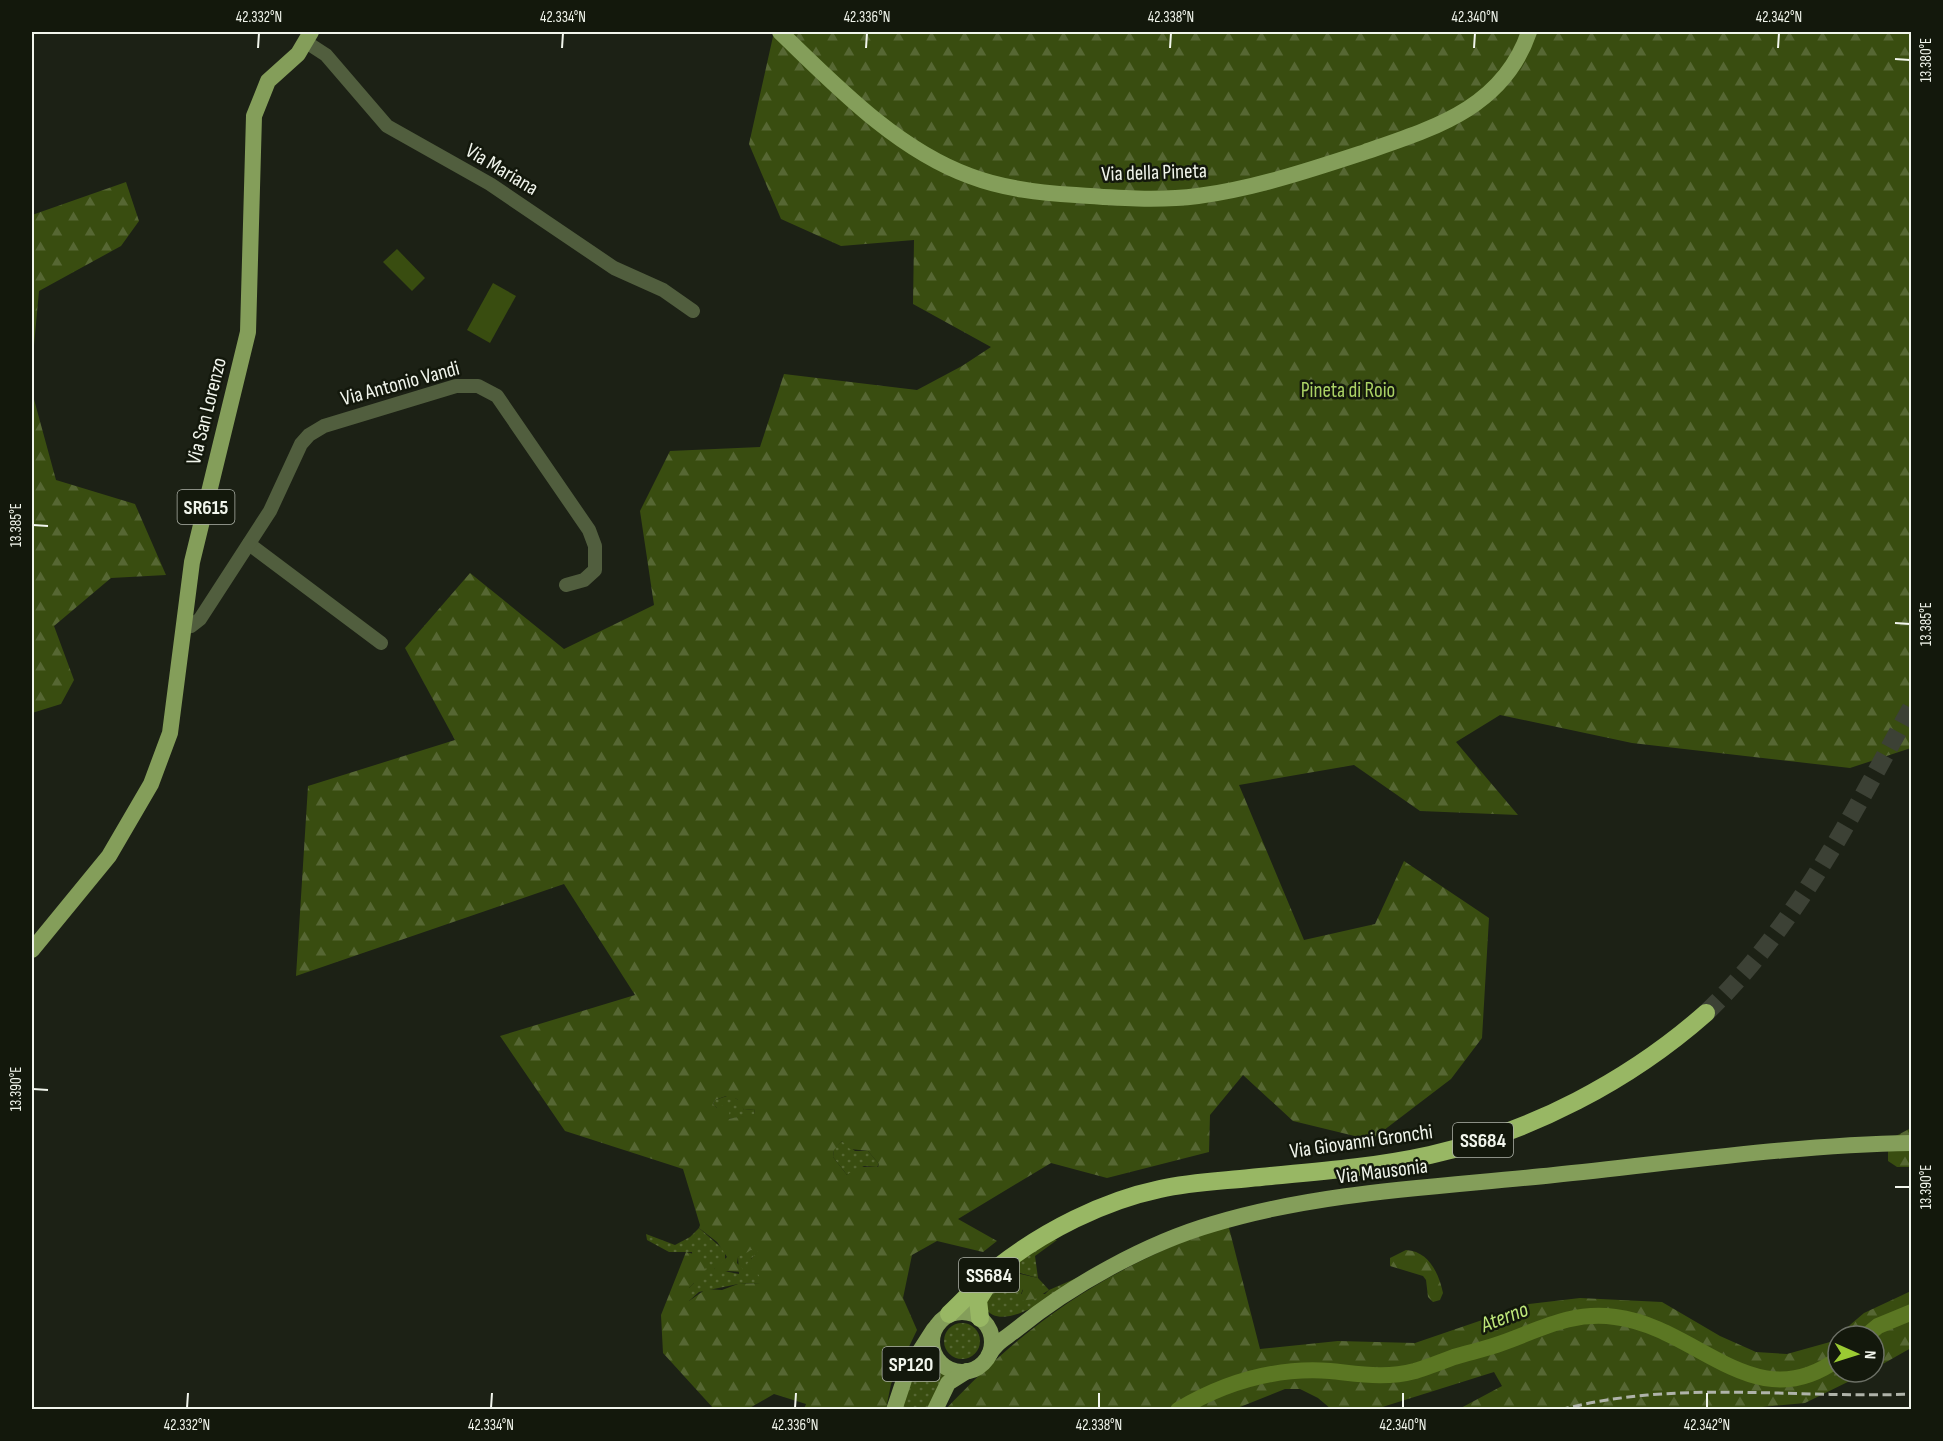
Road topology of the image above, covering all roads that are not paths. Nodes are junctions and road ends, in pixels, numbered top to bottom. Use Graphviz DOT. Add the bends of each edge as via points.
graph roads {
  1 [pos="780,32"];
  2 [pos="1529,32"];
  3 [pos="309,36"];
  4 [pos="693,311"];
  5 [pos="249,544"];
  6 [pos="566,585"];
  7 [pos="185,627"];
  8 [pos="381,643"];
  9 [pos="32,950"];
  10 [pos="1706,1013"];
  11 [pos="1911,1143"];
  12 [pos="1035,1243"];
  13 [pos="944,1319"];
  14 [pos="1026,1320"];
  15 [pos="983,1321"];
  16 [pos="989,1355"];
  17 [pos="967,1371"];
  18 [pos="894,1410"];
  19 [pos="935,1410"];
  1 -- 2 [label="main road, Via della Pineta" via="899,137 969,176 1042,193 1179,198 1300,174 1440,126 1484,97 1508,72"];
  3 -- 4 [label="street, Via Mariana" via="387,126 490,184 614,268 663,290"];
  3 -- 7 [label="main road, Via San Lorenzo / SR615" via="295,57 268,81 254,116 248,332 192,562"];
  5 -- 6 [label="street, Via Antonio Vandi" via="296,453 316,430 456,386 478,386 488,389 504,406 593,538 596,570 584,580"];
  5 -- 7 [label="street, Via Antonio Vandi" via="200,619"];
  5 -- 8 [label="street"];
  7 -- 9 [label="main road, Via San Lorenzo / SR615" via="170,733 151,784 108,856"];
  10 -- 12 [label="highway, Via Giovanni Gronchi / SS684" via="1620,1076 1564,1107 1496,1136 1429,1155 1363,1166 1158,1189 1097,1210"];
  11 -- 14 [label="main road, Via Mausonia" via="1784,1149 1270,1210 1212,1224 1168,1241 1101,1274"];
  12 -- 13 [label="highway, Via Giovanni Gronchi / SS684" via="994,1271"];
  12 -- 15 [label="highway, Via Giovanni Gronchi / SS684" via="984,1289 978,1303"];
  13 -- 15 [label="main road" via="965,1312"];
  13 -- 17 [label="main road" via="932,1340 936,1357 949,1369"];
  13 -- 18 [label="main road, SP120" via="907,1371"];
  14 -- 15 [label="main road, Via Mausonia" via="1007,1328"];
  14 -- 16 [label="main road, Via Mausonia" via="996,1343"];
  15 -- 16 [label="main road" via="992,1339"];
  16 -- 17 [label="main road" via="980,1366"];
  17 -- 19 [label="main road, SP120" via="948,1383"];
}
